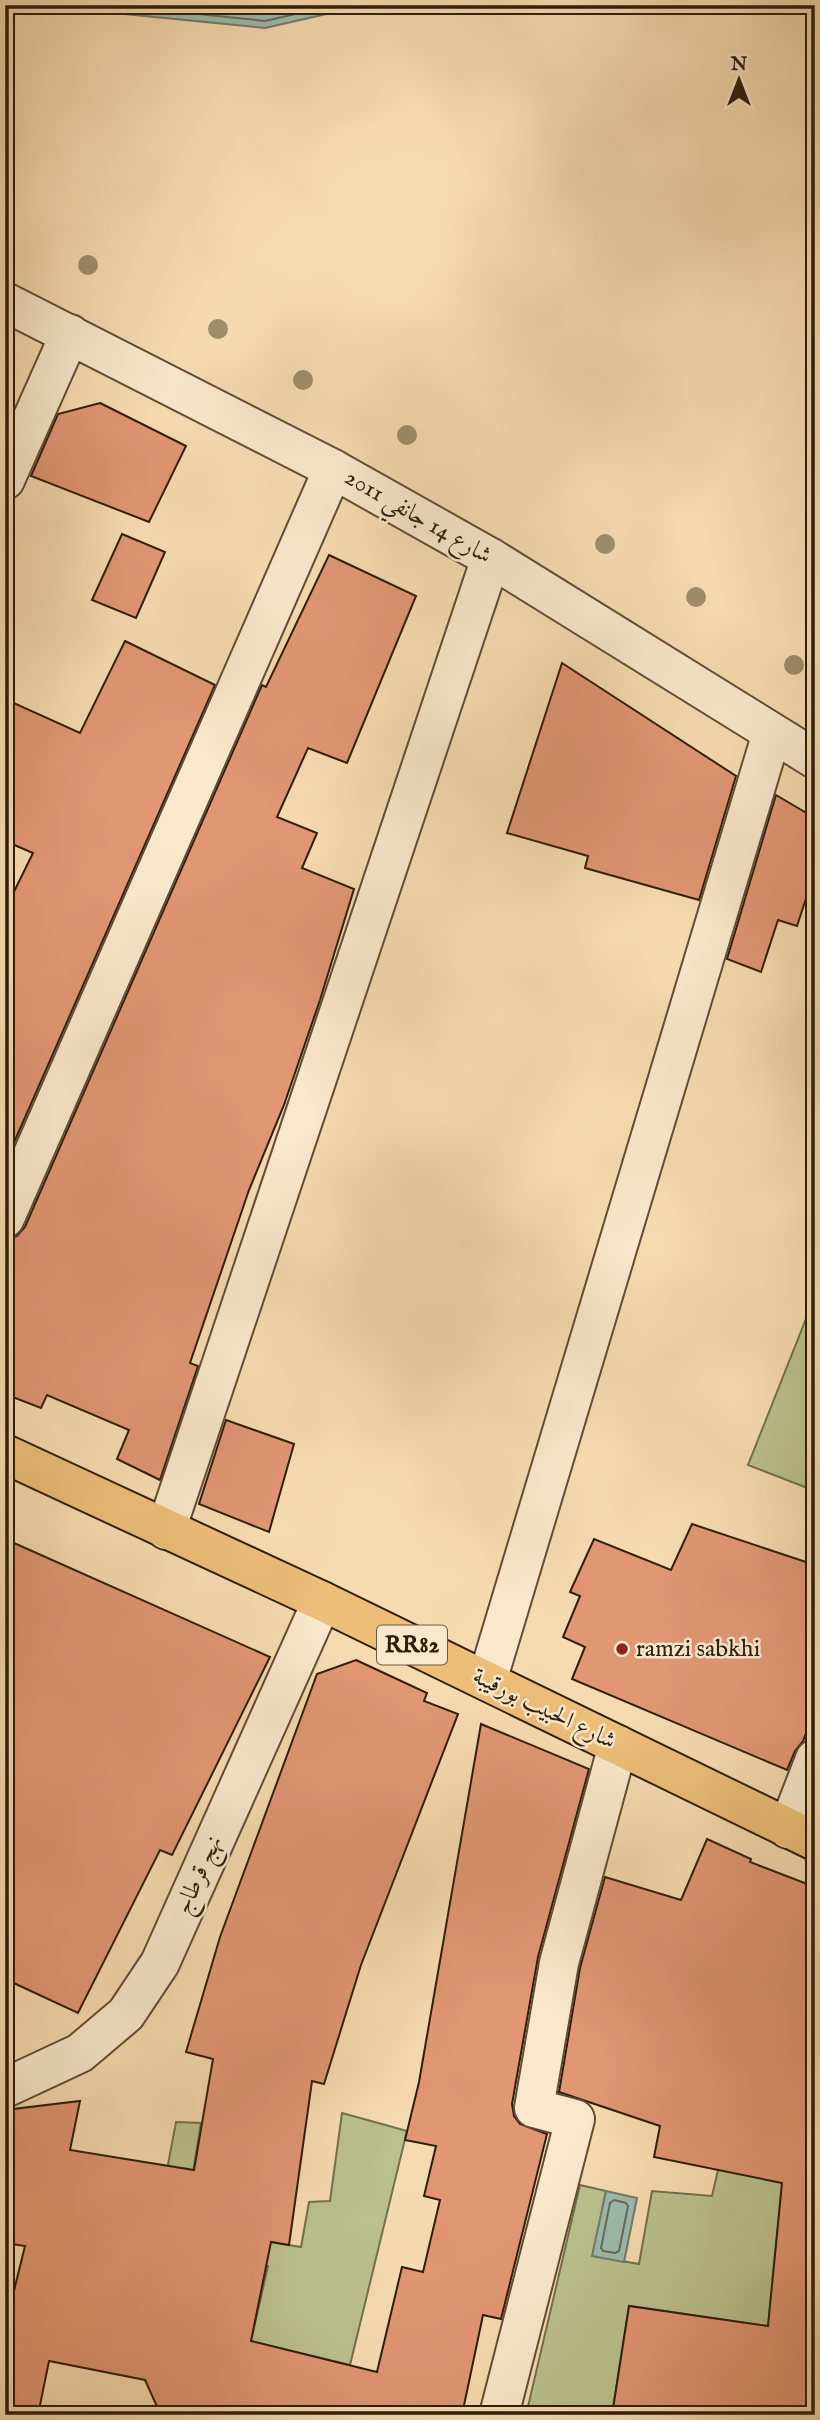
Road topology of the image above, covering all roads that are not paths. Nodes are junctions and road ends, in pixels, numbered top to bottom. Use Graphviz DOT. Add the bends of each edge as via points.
graph roads {
  1 [pos="5,302"];
  2 [pos="71,334"];
  3 [pos="333,469"];
  4 [pos="5,480"];
  5 [pos="491,558"];
  6 [pos="772,733"];
  7 [pos="815,759"];
  8 [pos="5,1218"];
  9 [pos="5,1454"];
  10 [pos="166,1530"];
  11 [pos="322,1601"];
  12 [pos="487,1681"];
  13 [pos="618,1745"];
  14 [pos="815,1759"];
  15 [pos="801,1835"];
  16 [pos="5,2088"];
  17 [pos="499,2415"];
  1 -- 2 [label="street, شارع 14 جانفي 2011"];
  2 -- 3 [label="street, شارع 14 جانفي 2011"];
  2 -- 4 [label="street"];
  3 -- 5 [label="street, شارع 14 جانفي 2011"];
  3 -- 8 [label="street"];
  5 -- 6 [label="street, شارع 14 جانفي 2011"];
  5 -- 10 [label="street"];
  6 -- 7 [label="street, شارع 14 جانفي 2011"];
  6 -- 12 [label="street"];
  9 -- 10 [label="main road, شارع الحبيب بورقيبة / RR82"];
  10 -- 11 [label="main road, شارع الحبيب بورقيبة / RR82"];
  11 -- 12 [label="main road, شارع الحبيب بورقيبة / RR82"];
  11 -- 16 [label="street, نهج قرطاج" via="160,1963 126,2014 80,2053"];
  12 -- 13 [label="main road, شارع الحبيب بورقيبة / RR82"];
  13 -- 15 [label="main road, شارع الحبيب بورقيبة / RR82"];
  13 -- 17 [label="street" via="559,1963 534,2108 575,2119"];
  14 -- 15 [label="street"];
}
